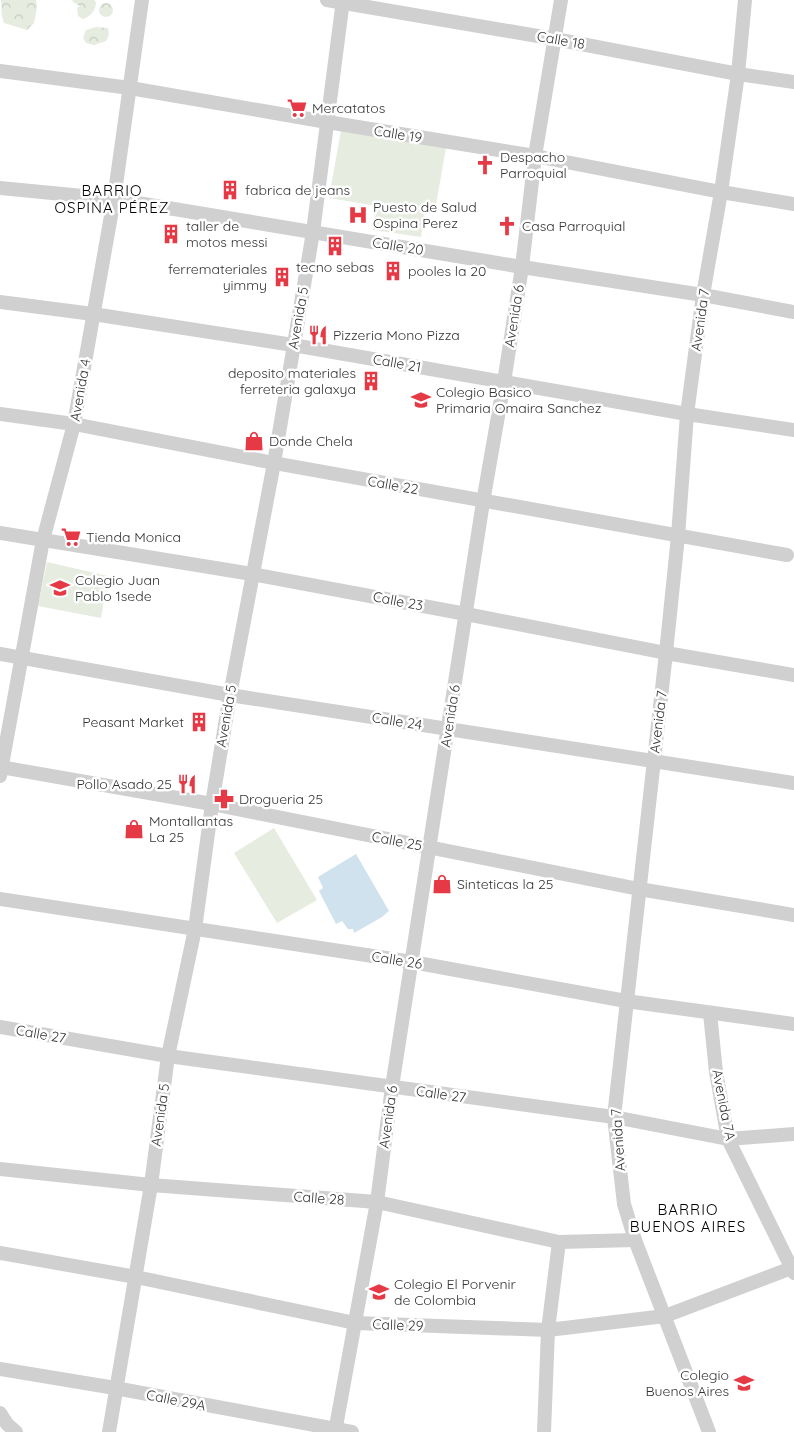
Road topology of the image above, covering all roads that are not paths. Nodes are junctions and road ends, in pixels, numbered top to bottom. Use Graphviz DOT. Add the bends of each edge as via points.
graph roads {
  1 [pos="142,0"];
  2 [pos="327,0"];
  3 [pos="561,0"];
  4 [pos="745,0"];
  5 [pos="342,1"];
  6 [pos="555,39"];
  7 [pos="0,71"];
  8 [pos="738,74"];
  9 [pos="794,82"];
  10 [pos="130,88"];
  11 [pos="327,122"];
  12 [pos="535,156"];
  13 [pos="0,188"];
  14 [pos="721,192"];
  15 [pos="114,199"];
  16 [pos="794,204"];
  17 [pos="312,232"];
  18 [pos="522,267"];
  19 [pos="703,294"];
  20 [pos="0,302"];
  21 [pos="794,312"];
  22 [pos="93,314"];
  23 [pos="293,345"];
  24 [pos="504,382"];
  25 [pos="0,414"];
  26 [pos="686,414"];
  27 [pos="74,424"];
  28 [pos="794,430"];
  29 [pos="274,463"];
  30 [pos="484,502"];
  31 [pos="0,533"];
  32 [pos="678,536"];
  33 [pos="43,540"];
  34 [pos="787,555"];
  35 [pos="252,574"];
  36 [pos="466,614"];
  37 [pos="666,653"];
  38 [pos="0,654"];
  39 [pos="22,658"];
  40 [pos="794,675"];
  41 [pos="230,695"];
  42 [pos="448,729"];
  43 [pos="653,761"];
  44 [pos="0,771"];
  45 [pos="794,783"];
  46 [pos="212,804"];
  47 [pos="430,847"];
  48 [pos="639,889"];
  49 [pos="0,898"];
  50 [pos="794,915"];
  51 [pos="195,929"];
  52 [pos="412,962"];
  53 [pos="626,1001"];
  54 [pos="710,1013"];
  55 [pos="794,1024"];
  56 [pos="0,1027"];
  57 [pos="168,1056"];
  58 [pos="392,1088"];
  59 [pos="614,1117"];
  60 [pos="794,1134"];
  61 [pos="728,1139"];
  62 [pos="0,1168"];
  63 [pos="151,1185"];
  64 [pos="376,1202"];
  65 [pos="635,1240"];
  66 [pos="559,1242"];
  67 [pos="0,1253"];
  68 [pos="793,1270"];
  69 [pos="136,1277"];
  70 [pos="665,1316"];
  71 [pos="355,1323"];
  72 [pos="548,1330"];
  73 [pos="0,1369"];
  74 [pos="115,1388"];
  75 [pos="0,1413"];
  76 [pos="335,1431"];
  77 [pos="16,1432"];
  78 [pos="108,1432"];
  79 [pos="352,1432"];
  80 [pos="544,1432"];
  81 [pos="709,1432"];
  1 -- 10 [label="street, Avenida 4"];
  2 -- 5 [label="street, Calle 18"];
  3 -- 6 [label="street, Avenida 6"];
  4 -- 8 [label="street, Avenida 7"];
  5 -- 6 [label="street, Calle 18"];
  5 -- 11 [label="street, Avenida 5"];
  6 -- 8 [label="street, Calle 18"];
  6 -- 12 [label="street, Avenida 6"];
  7 -- 10 [label="street, Calle 19"];
  8 -- 9 [label="street, Calle 18"];
  8 -- 14 [label="street, Avenida 7"];
  10 -- 11 [label="street, Calle 19"];
  10 -- 15 [label="street, Avenida 4"];
  11 -- 12 [label="street, Calle 19"];
  11 -- 17 [label="street, Avenida 5"];
  12 -- 14 [label="street, Calle 19"];
  12 -- 18 [label="street, Avenida 6"];
  13 -- 15 [label="street, Calle 20"];
  14 -- 16 [label="street, Calle 19"];
  14 -- 19 [label="street, Avenida 7"];
  15 -- 17 [label="street, Calle 20"];
  15 -- 22 [label="street, Avenida 4"];
  17 -- 18 [label="street, Calle 20"];
  17 -- 23 [label="street, Avenida 5"];
  18 -- 19 [label="street, Calle 20"];
  18 -- 24 [label="street, Avenida 6"];
  19 -- 21 [label="street, Calle 20"];
  19 -- 26 [label="street, Avenida 7"];
  20 -- 22 [label="street, Calle 21"];
  22 -- 23 [label="street, Calle 21"];
  22 -- 27 [label="street, Avenida 4"];
  23 -- 24 [label="street, Calle 21"];
  23 -- 29 [label="street, Avenida 5"];
  24 -- 26 [label="street, Calle 21"];
  24 -- 30 [label="street, Avenida 6"];
  25 -- 27 [label="street, Calle 22"];
  26 -- 28 [label="street, Calle 21"];
  26 -- 32 [label="street, Avenida 7"];
  27 -- 29 [label="street, Calle 22"];
  27 -- 33 [label="street, Avenida 4"];
  29 -- 30 [label="street, Calle 22"];
  29 -- 35 [label="street, Avenida 5"];
  30 -- 32 [label="street, Calle 22"];
  30 -- 36 [label="street, Avenida 6"];
  31 -- 33 [label="street, Calle 23"];
  32 -- 34 [label="street, Calle 22"];
  32 -- 37 [label="street, Avenida 7"];
  33 -- 35 [label="street, Calle 23"];
  33 -- 39 [label="street, Avenida 4"];
  35 -- 36 [label="street, Calle 23"];
  35 -- 41 [label="street, Avenida 5"];
  36 -- 37 [label="street, Calle 23"];
  36 -- 42 [label="street, Avenida 6"];
  37 -- 40 [label="street, Calle 23"];
  37 -- 43 [label="street, Avenida 7"];
  38 -- 39 [label="street, Calle 24"];
  39 -- 41 [label="street, Calle 24"];
  39 -- 44 [label="street, Avenida 4"];
  41 -- 42 [label="street, Calle 24"];
  41 -- 46 [label="street, Avenida 5"];
  42 -- 43 [label="street, Calle 24"];
  42 -- 47 [label="street, Avenida 6"];
  43 -- 45 [label="street, Calle 24"];
  43 -- 48 [label="street, Avenida 7"];
  44 -- 46 [label="street, Calle 25"];
  46 -- 47 [label="street, Calle 25"];
  46 -- 51 [label="street, Avenida 5"];
  47 -- 48 [label="street, Calle 25"];
  47 -- 52 [label="street, Avenida 6"];
  48 -- 50 [label="street, Calle 25"];
  48 -- 53 [label="street, Avenida 7"];
  49 -- 51 [label="street, Calle 26"];
  51 -- 52 [label="street, Calle 26"];
  51 -- 57 [label="street, Avenida 5"];
  52 -- 53 [label="street, Calle 26"];
  52 -- 58 [label="street, Avenida 6"];
  53 -- 54 [label="street, Calle 26"];
  53 -- 59 [label="street, Avenida 7"];
  54 -- 55 [label="street, Calle 26"];
  54 -- 61 [label="street, Avenida 7A"];
  56 -- 57 [label="street, Calle 27"];
  57 -- 58 [label="street, Calle 27"];
  57 -- 63 [label="street, Avenida 5"];
  58 -- 59 [label="street, Calle 27"];
  58 -- 64 [label="street, Avenida 6"];
  59 -- 61 [label="street, Calle 27"];
  59 -- 65 [label="street, Avenida 7" via="624,1204"];
  60 -- 61 [label="street, Calle 27"];
  61 -- 68 [label="street, Avenida 7A"];
  62 -- 63 [label="street, Calle 28"];
  63 -- 64 [label="street, Calle 28"];
  63 -- 69 [label="street, Avenida 5"];
  64 -- 66 [label="street, Calle 28"];
  64 -- 71 [label="street, Avenida 6"];
  65 -- 66 [label="street, Calle 28"];
  65 -- 70 [label="street, Avenida 7"];
  66 -- 72 [label="street"];
  67 -- 69 [label="street, Calle 29"];
  68 -- 70 [label="street, Calle 29"];
  69 -- 71 [label="street, Calle 29"];
  69 -- 74 [label="street, Avenida 5"];
  70 -- 72 [label="street, Calle 29"];
  70 -- 81 [label="street, Avenida 7"];
  71 -- 72 [label="street, Calle 29"];
  71 -- 76 [label="street, Avenida 6"];
  72 -- 80 [label="street"];
  73 -- 74 [label="street, Calle 29A"];
  74 -- 76 [label="street, Calle 29A"];
  74 -- 78 [label="street, Avenida 5"];
  75 -- 77 [label="street"];
  76 -- 79 [label="street, Calle 29A"];
}
